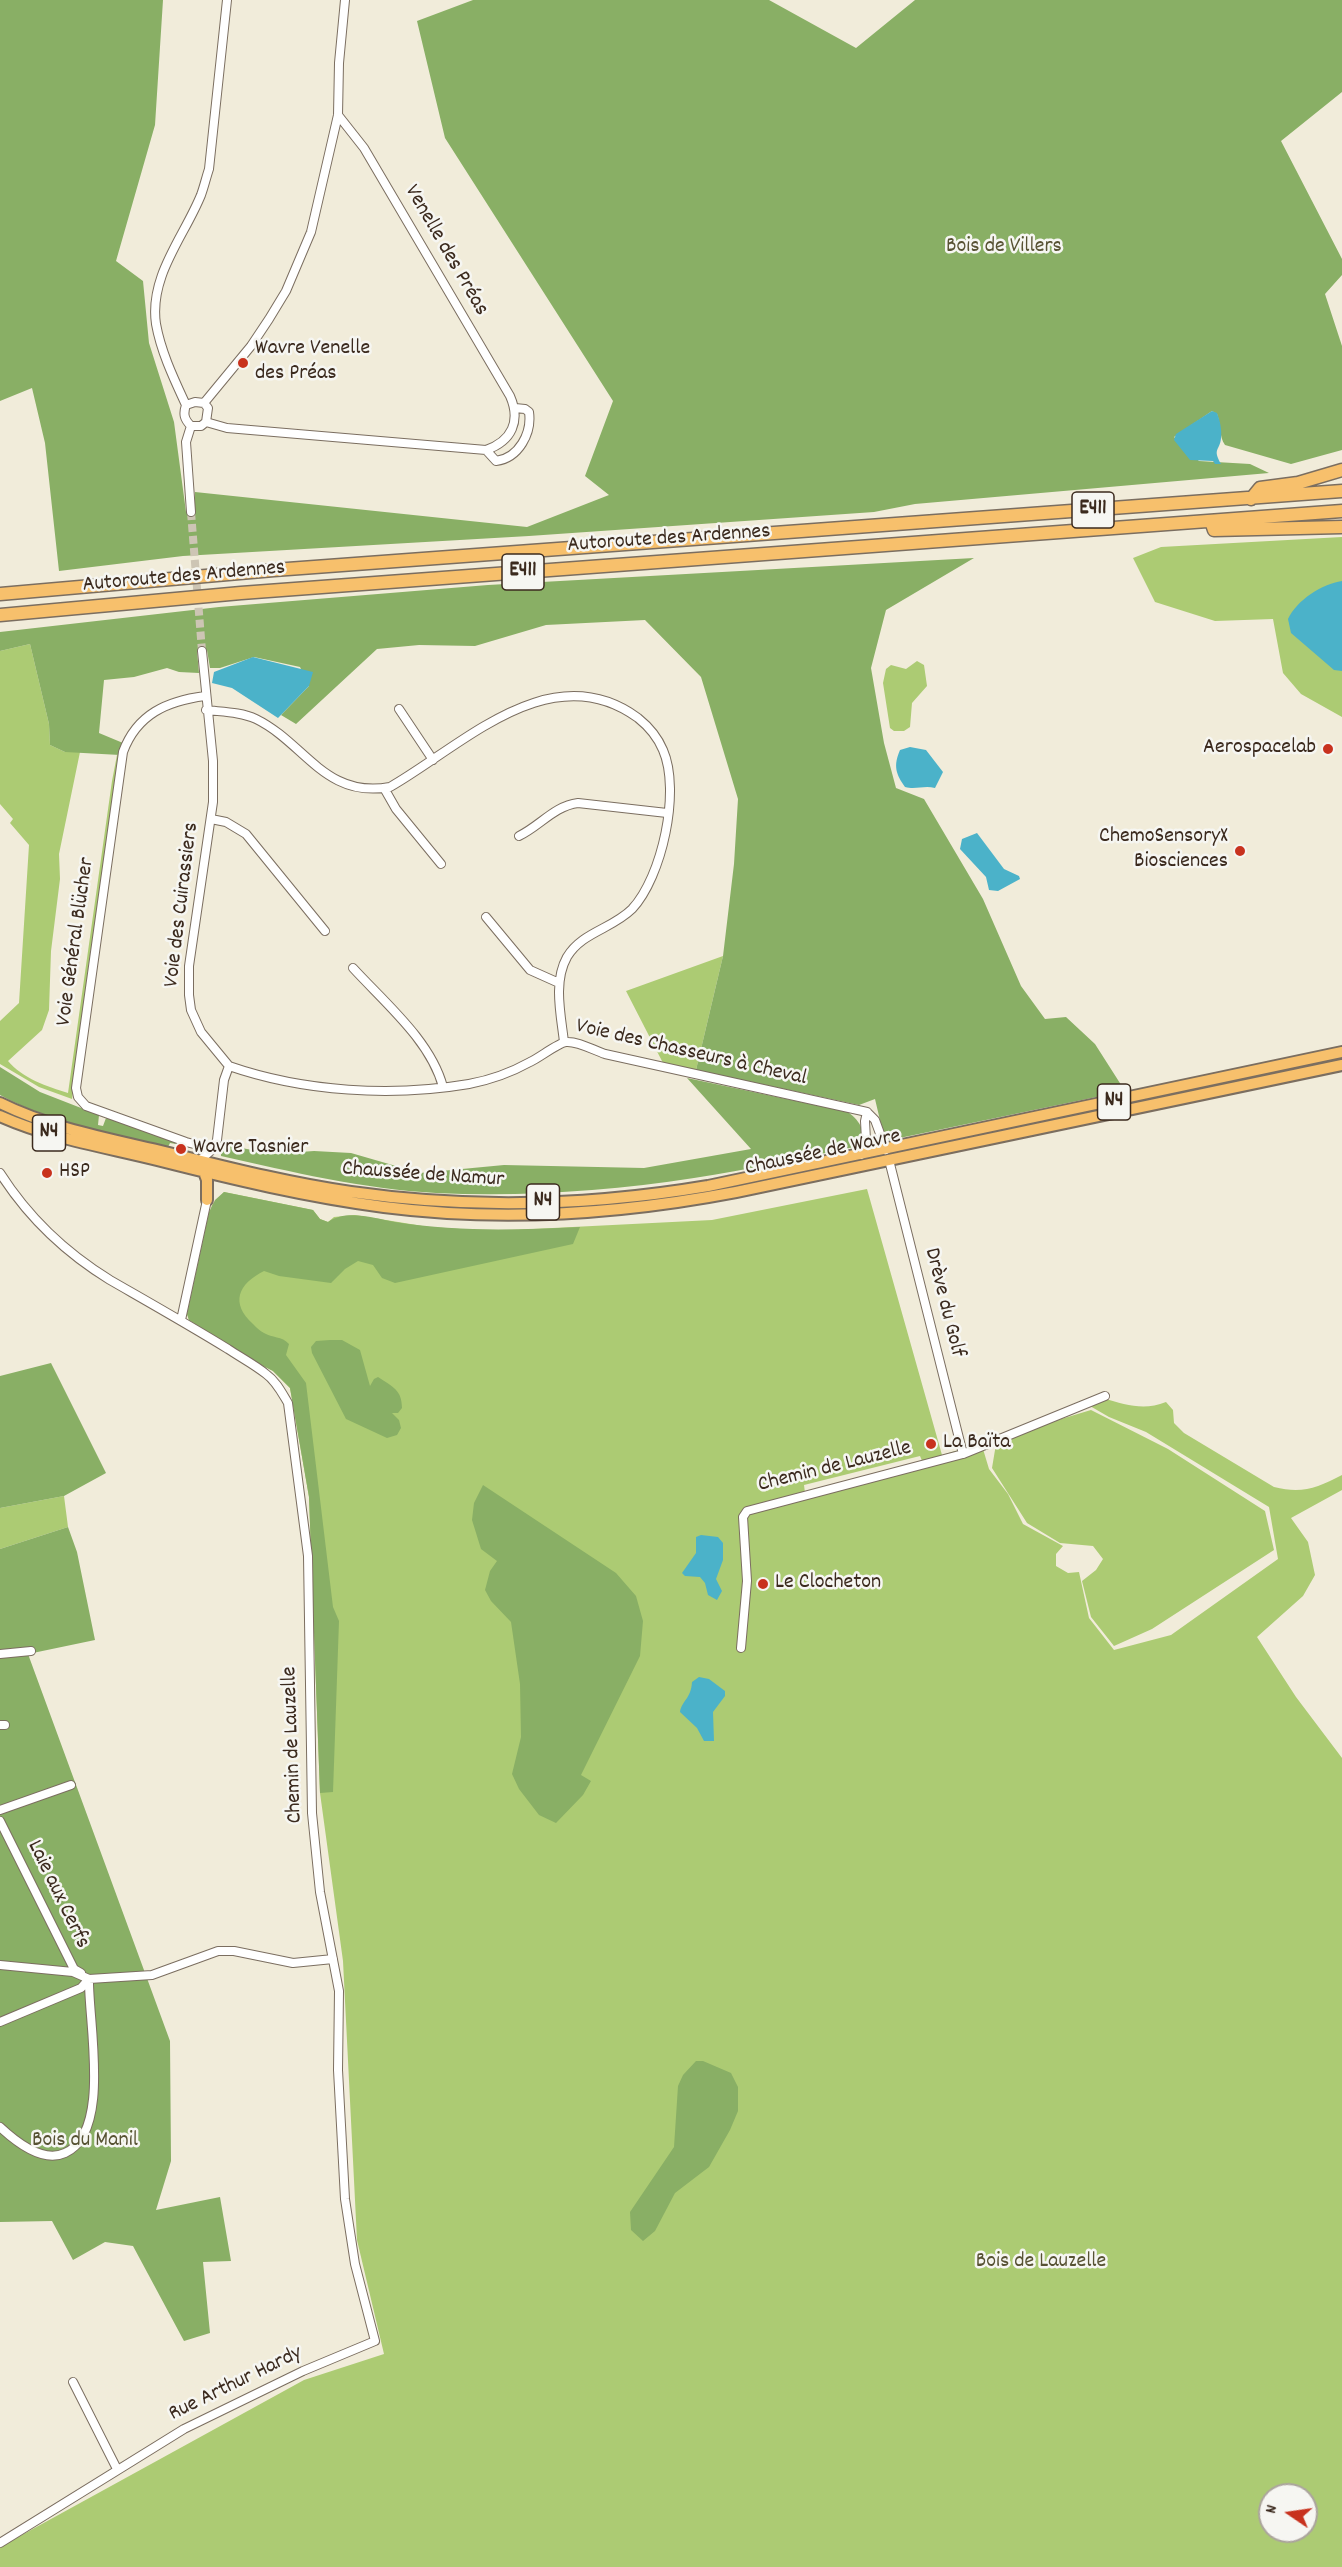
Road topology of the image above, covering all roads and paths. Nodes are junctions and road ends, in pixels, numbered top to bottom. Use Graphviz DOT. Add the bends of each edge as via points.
graph roads {
  1 [pos="227,0"];
  2 [pos="345,0"];
  3 [pos="339,115"];
  4 [pos="204,403"];
  5 [pos="186,405"];
  6 [pos="515,408"];
  7 [pos="206,422"];
  8 [pos="191,426"];
  9 [pos="486,450"];
  10 [pos="1342,470"];
  11 [pos="1342,491"];
  12 [pos="1251,499"];
  13 [pos="1342,511"];
  14 [pos="191,512"];
  15 [pos="1211,521"];
  16 [pos="1342,527"];
  17 [pos="0,586"];
  18 [pos="22,592"];
  19 [pos="0,594"];
  20 [pos="61,609"];
  21 [pos="0,615"];
  22 [pos="0,623"];
  23 [pos="202,651"];
  24 [pos="205,696"];
  25 [pos="399,709"];
  26 [pos="206,710"];
  27 [pos="433,760"];
  28 [pos="384,788"];
  29 [pos="667,813"];
  30 [pos="211,819"];
  31 [pos="519,836"];
  32 [pos="441,864"];
  33 [pos="486,917"];
  34 [pos="325,931"];
  35 [pos="353,968"];
  36 [pos="560,984"];
  37 [pos="564,1042"];
  38 [pos="1342,1052"];
  39 [pos="229,1065"];
  40 [pos="1342,1065"];
  41 [pos="1342,1071"];
  42 [pos="1299,1073"];
  43 [pos="442,1087"];
  44 [pos="0,1103"];
  45 [pos="867,1112"];
  46 [pos="0,1116"];
  47 [pos="213,1149"];
  48 [pos="861,1155"];
  49 [pos="887,1155"];
  50 [pos="199,1161"];
  51 [pos="223,1171"];
  52 [pos="204,1172"];
  53 [pos="0,1173"];
  54 [pos="306,1194"];
  55 [pos="207,1200"];
  56 [pos="181,1320"];
  57 [pos="1105,1396"];
  58 [pos="963,1454"];
  59 [pos="741,1648"];
  60 [pos="31,1651"];
  61 [pos="0,1654"];
  62 [pos="71,1785"];
  63 [pos="0,1810"];
  64 [pos="0,1821"];
  65 [pos="333,1959"];
  66 [pos="0,1965"];
  67 [pos="89,1979"];
  68 [pos="0,2022"];
  69 [pos="0,2127"];
  70 [pos="375,2342"];
  71 [pos="73,2382"];
  72 [pos="117,2469"];
  73 [pos="0,2542"];
  1 -- 5 [label="street" via="208,169 201,195 166,264 156,299 160,340"];
  2 -- 3 [label="street"];
  3 -- 4 [label="street" via="311,232 286,291 251,346"];
  3 -- 6 [label="street, Venelle des Préas" via="364,148"];
  4 -- 5 [label="street"];
  4 -- 7 [label="street" via="208,408"];
  5 -- 8 [label="street" via="183,414"];
  6 -- 9 [label="street" via="516,420 507,437"];
  6 -- 9 [label="street, Venelle des Préas" via="529,412 530,422 521,445 505,460 496,461"];
  7 -- 8 [label="street"];
  7 -- 9 [label="street, Venelle des Préas" via="227,428"];
  8 -- 14 [label="street" via="186,442"];
  10 -- 12 [label="highway" via="1298,483 1260,488"];
  11 -- 12 [label="highway, Autoroute des Ardennes / E411"];
  12 -- 18 [label="highway, Autoroute des Ardennes / E411" via="309,567"];
  13 -- 15 [label="highway, Autoroute des Ardennes / E411"];
  15 -- 16 [label="highway" via="1214,530"];
  15 -- 20 [label="highway, Autoroute des Ardennes / E411"];
  17 -- 18 [label="highway" via="12,585"];
  18 -- 19 [label="highway, Autoroute des Ardennes / E411"];
  20 -- 21 [label="highway, Autoroute des Ardennes / E411"];
  20 -- 22 [label="highway" via="39,619"];
  23 -- 24 [label="street, Voie des Cuirassiers"];
  24 -- 26 [label="street, Voie des Cuirassiers"];
  24 -- 47 [label="street, Voie Général Blücher" via="170,703 154,711 134,730 123,752 76,1088 86,1106"];
  25 -- 27 [label="street"];
  26 -- 28 [label="street" via="254,718 331,778 360,789"];
  26 -- 30 [label="street, Voie des Cuirassiers" via="213,761"];
  27 -- 28 [label="street"];
  27 -- 29 [label="street" via="525,704 551,697 594,699 635,716 658,741 669,770"];
  28 -- 32 [label="street"];
  29 -- 31 [label="street" via="570,804"];
  29 -- 36 [label="street" via="658,862 648,887 625,915 574,946 564,964"];
  30 -- 34 [label="street" via="226,822 246,834"];
  30 -- 39 [label="street, Voie des Cuirassiers" via="189,966 189,995 201,1032"];
  33 -- 36 [label="street" via="530,970"];
  35 -- 43 [label="street" via="425,1047"];
  36 -- 37 [label="street"];
  37 -- 43 [label="street, Voie des Chasseurs à Cheval" via="502,1074"];
  37 -- 45 [label="street, Voie des Chasseurs à Cheval"];
  38 -- 49 [label="main road, Chaussée de Wavre / N4"];
  39 -- 43 [label="street, Voie des Chasseurs à Cheval" via="323,1087"];
  39 -- 47 [label="street"];
  40 -- 42 [label="main road, Chaussée de Wavre / N4"];
  41 -- 42 [label="main road" via="1312,1076"];
  42 -- 49 [label="main road, Chaussée de Wavre / N4"];
  44 -- 50 [label="main road, Chaussée de Namur / N4" via="49,1122"];
  45 -- 48 [label="street"];
  45 -- 49 [label="street" via="875,1120"];
  46 -- 52 [label="main road, Chaussée de Namur / N4" via="39,1130"];
  47 -- 50 [label="street"];
  47 -- 51 [label="street"];
  48 -- 49 [label="main road, Chaussée de Namur / N4"];
  48 -- 51 [label="main road, Chaussée de Namur / N4" via="686,1190 532,1203 459,1202 368,1194"];
  49 -- 54 [label="main road, Chaussée de Wavre / N4" via="708,1197 577,1212 412,1210"];
  49 -- 58 [label="street, Drève du Golf"];
  50 -- 51 [label="main road, Chaussée de Namur / N4"];
  51 -- 52 [label="main road, Chaussée de Namur / N4"];
  51 -- 54 [label="main road, Chaussée de Namur / N4"];
  51 -- 55 [label="main road"];
  52 -- 55 [label="main road"];
  53 -- 56 [label="street, Chemin de Lauzelle" via="40,1226 70,1251"];
  55 -- 56 [label="street"];
  56 -- 65 [label="street, Chemin de Lauzelle" via="267,1374 288,1403 308,1556 312,1813"];
  57 -- 58 [label="street, Chemin de Lauzelle"];
  58 -- 59 [label="street, Chemin de Lauzelle" via="751,1508 744,1514 747,1581"];
  60 -- 61 [label="street"];
  62 -- 63 [label="street"];
  64 -- 67 [label="street, Laie aux Cerfs" via="74,1969"];
  65 -- 67 [label="street" via="283,1962 218,1951 152,1975"];
  65 -- 70 [label="street, Chemin de Lauzelle" via="340,2005 338,2070 345,2199 351,2244"];
  66 -- 67 [label="street" via="73,1972"];
  67 -- 68 [label="street" via="81,1988"];
  67 -- 69 [label="street" via="94,2088 84,2134 68,2152 51,2156 30,2149"];
  70 -- 72 [label="street, Rue Arthur Hardy" via="303,2371 184,2429"];
  71 -- 72 [label="street"];
  72 -- 73 [label="street, Rue Arthur Hardy"];
}
